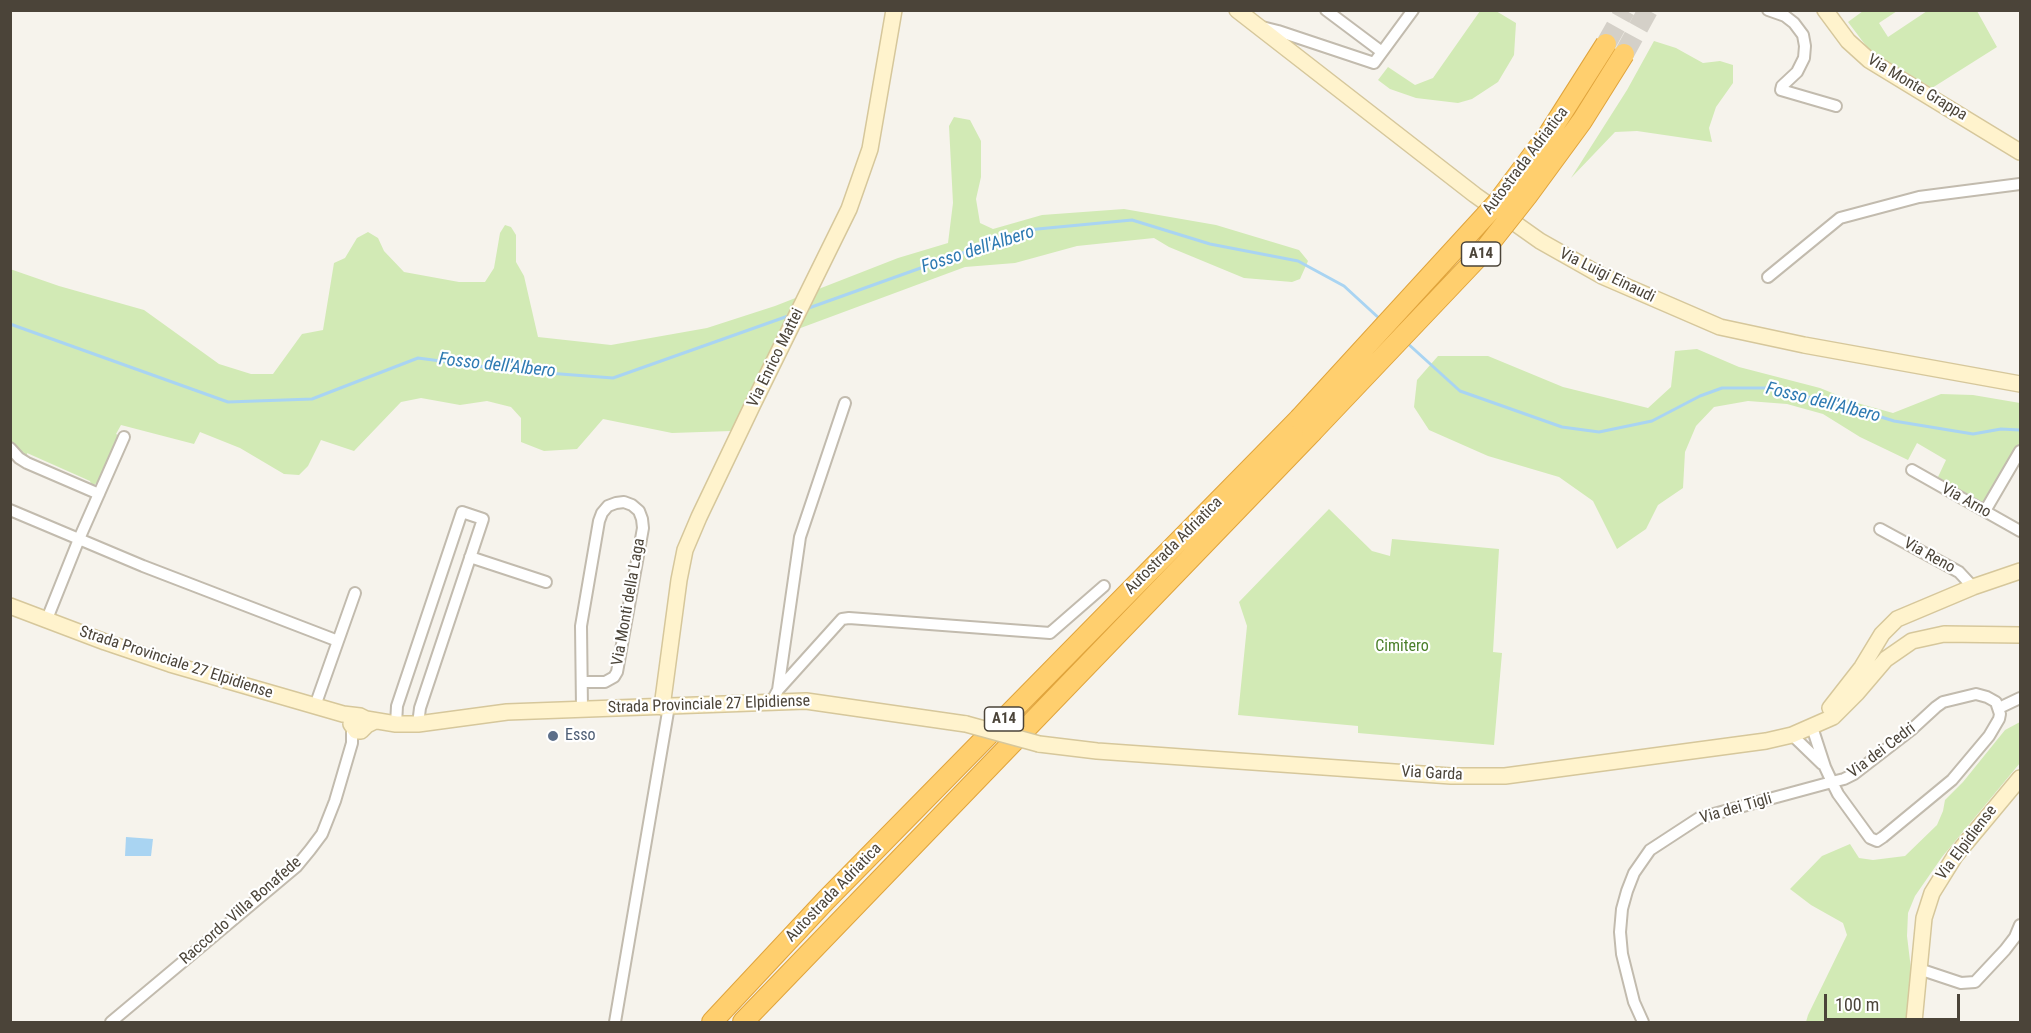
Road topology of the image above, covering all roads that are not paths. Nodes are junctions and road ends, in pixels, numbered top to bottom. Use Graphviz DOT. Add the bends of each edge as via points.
graph roads {
  1 [pos="894,10"];
  2 [pos="1237,10"];
  3 [pos="1326,10"];
  4 [pos="1413,10"];
  5 [pos="1768,10"];
  6 [pos="1825,10"];
  7 [pos="1258,27"];
  8 [pos="1606,44"];
  9 [pos="1382,52"];
  10 [pos="1624,54"];
  11 [pos="1836,106"];
  12 [pos="2020,152"];
  13 [pos="2020,184"];
  14 [pos="1767,277"];
  15 [pos="2020,384"];
  16 [pos="845,403"];
  17 [pos="1306,425"];
  18 [pos="124,437"];
  19 [pos="10,448"];
  20 [pos="2020,451"];
  21 [pos="1912,470"];
  22 [pos="99,494"];
  23 [pos="10,510"];
  24 [pos="1985,511"];
  25 [pos="1880,528"];
  26 [pos="2020,531"];
  27 [pos="80,539"];
  28 [pos="470,557"];
  29 [pos="2020,571"];
  30 [pos="546,582"];
  31 [pos="1104,586"];
  32 [pos="1973,587"];
  33 [pos="355,593"];
  34 [pos="10,606"];
  35 [pos="428,614"];
  36 [pos="47,619"];
  37 [pos="449,621"];
  38 [pos="2020,635"];
  39 [pos="338,641"];
  40 [pos="582,682"];
  41 [pos="775,695"];
  42 [pos="2020,698"];
  43 [pos="315,706"];
  44 [pos="666,706"];
  45 [pos="582,708"];
  46 [pos="1999,708"];
  47 [pos="360,721"];
  48 [pos="396,724"];
  49 [pos="418,724"];
  50 [pos="1817,725"];
  51 [pos="1792,735"];
  52 [pos="1039,744"];
  53 [pos="1825,767"];
  54 [pos="2020,778"];
  55 [pos="1832,782"];
  56 [pos="2020,925"];
  57 [pos="1919,969"];
  58 [pos="111,1023"];
  59 [pos="615,1023"];
  60 [pos="712,1023"];
  61 [pos="743,1023"];
  62 [pos="1643,1023"];
  63 [pos="1914,1023"];
  1 -- 44 [label="main road, Via Enrico Mattei" via="870,149 849,208 686,550 679,580"];
  2 -- 7 [label="main road, Via Luigi Einaudi"];
  3 -- 9 [label="street"];
  4 -- 9 [label="street"];
  5 -- 11 [label="street" via="1794,23 1805,46 1797,72 1782,90"];
  6 -- 12 [label="main road, Via Monte Grappa" via="1848,41 1869,60"];
  7 -- 9 [label="street, Via Luigi Einaudi" via="1374,63"];
  7 -- 15 [label="main road, Via Luigi Einaudi" via="1475,195 1539,241 1602,276 1720,327"];
  8 -- 17 [label="highway, Autostrada Adriatica / A14, bridge" via="1550,132 1497,203"];
  10 -- 17 [label="highway, Autostrada Adriatica / A14, bridge" via="1582,121 1482,253"];
  13 -- 14 [label="street" via="1919,197 1840,218"];
  16 -- 41 [label="street" via="800,537"];
  17 -- 60 [label="highway, Autostrada Adriatica / A14" via="834,892"];
  17 -- 61 [label="highway, Autostrada Adriatica / A14"];
  18 -- 22 [label="street"];
  19 -- 22 [label="street" via="27,463"];
  20 -- 24 [label="street"];
  21 -- 24 [label="street, Via Arno"];
  22 -- 27 [label="street"];
  23 -- 27 [label="street"];
  24 -- 26 [label="street, Via Arno"];
  25 -- 32 [label="street, Via Reno" via="1959,572"];
  27 -- 36 [label="street"];
  27 -- 39 [label="street"];
  28 -- 30 [label="street"];
  28 -- 35 [label="street" via="483,519 462,512"];
  28 -- 37 [label="street"];
  29 -- 32 [label="main road"];
  31 -- 41 [label="street" via="1050,633 842,619"];
  32 -- 50 [label="main road" via="1905,615 1889,626"];
  33 -- 39 [label="street"];
  34 -- 36 [label="main road, Strada Provinciale 27 Elpidiense"];
  35 -- 37 [label="street"];
  35 -- 48 [label="street" via="398,706"];
  36 -- 43 [label="main road, Strada Provinciale 27 Elpidiense" via="170,664"];
  37 -- 49 [label="street"];
  38 -- 50 [label="main road" via="1944,634 1912,640 1893,653 1833,717"];
  39 -- 43 [label="street"];
  40 -- 40 [label="street, Via Monti della Laga" via="581,626 599,521 608,506 624,502 639,511 643,528 617,672 605,682"];
  40 -- 45 [label="street"];
  41 -- 44 [label="main road, Strada Provinciale 27 Elpidiense"];
  41 -- 52 [label="main road, Strada Provinciale 27 Elpidiense, bridge" via="966,724"];
  42 -- 46 [label="street"];
  43 -- 47 [label="main road, Strada Provinciale 27 Elpidiense"];
  44 -- 45 [label="main road, Strada Provinciale 27 Elpidiense"];
  44 -- 59 [label="street"];
  45 -- 49 [label="main road, Strada Provinciale 27 Elpidiense" via="507,712"];
  46 -- 55 [label="street, Via dei Cedri" via="1987,696 1976,694 1943,702 1854,774"];
  46 -- 55 [label="street, Via dei Cedri" via="1999,719 1989,736 1952,780 1877,841 1870,838"];
  47 -- 48 [label="main road, Strada Provinciale 27 Elpidiense"];
  47 -- 58 [label="street, Raccordo Villa Bonafede" via="325,828 296,867"];
  48 -- 49 [label="main road, Strada Provinciale 27 Elpidiense"];
  50 -- 51 [label="main road, Via Garda"];
  50 -- 53 [label="street"];
  51 -- 52 [label="main road, Via Garda" via="1505,776 1439,775"];
  51 -- 53 [label="street"];
  53 -- 55 [label="street"];
  54 -- 57 [label="main road, Via Elpidiense" via="1936,883 1924,918"];
  55 -- 62 [label="street, Via dei Tigli" via="1699,818 1650,850 1627,891 1620,932 1626,974"];
  56 -- 57 [label="street" via="2005,950 1975,982 1961,983"];
  57 -- 63 [label="main road, Via Elpidiense"];
}
